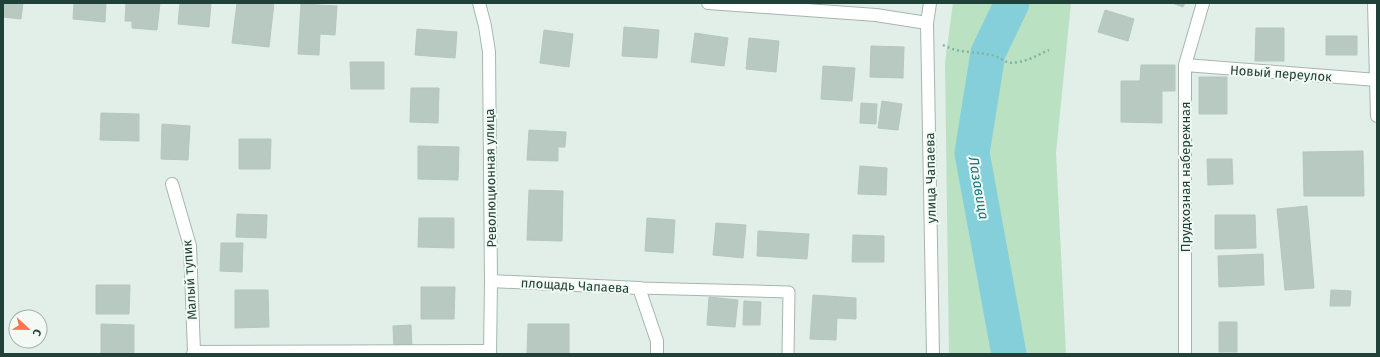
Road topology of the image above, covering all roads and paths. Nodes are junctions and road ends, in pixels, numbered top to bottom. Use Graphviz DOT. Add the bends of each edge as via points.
graph roads {
  1 [pos="479,3"];
  2 [pos="708,3"];
  3 [pos="930,3"];
  4 [pos="1203,3"];
  5 [pos="1374,3"];
  6 [pos="927,23"];
  7 [pos="927,36"];
  8 [pos="1049,50"];
  9 [pos="1185,65"];
  10 [pos="1376,80"];
  11 [pos="1377,116"];
  12 [pos="172,184"];
  13 [pos="491,281"];
  14 [pos="639,288"];
  15 [pos="194,353"];
  16 [pos="490,353"];
  17 [pos="657,354"];
  18 [pos="788,354"];
  19 [pos="933,354"];
  20 [pos="1185,354"];
  1 -- 13 [label="street, Революционная улица" via="489,52"];
  2 -- 6 [label="street" via="876,15"];
  3 -- 6 [label="street, улица Чапаева"];
  4 -- 9 [label="street, Прудхозная набережная"];
  5 -- 10 [label="street"];
  6 -- 7 [label="street, улица Чапаева"];
  7 -- 8 [label="path" via="946,47 996,56 1006,63 1018,62"];
  7 -- 19 [label="street, улица Чапаева"];
  9 -- 10 [label="street, Новый переулок"];
  9 -- 20 [label="street, Прудхозная набережная"];
  10 -- 11 [label="street"];
  12 -- 15 [label="street, Малый тупик" via="190,246"];
  13 -- 14 [label="street, площадь Чапаева"];
  13 -- 16 [label="street, Революционная улица"];
  14 -- 17 [label="street, площадь Чапаева" via="657,341"];
  14 -- 18 [label="lane" via="789,292"];
  15 -- 16 [label="street"];
}
